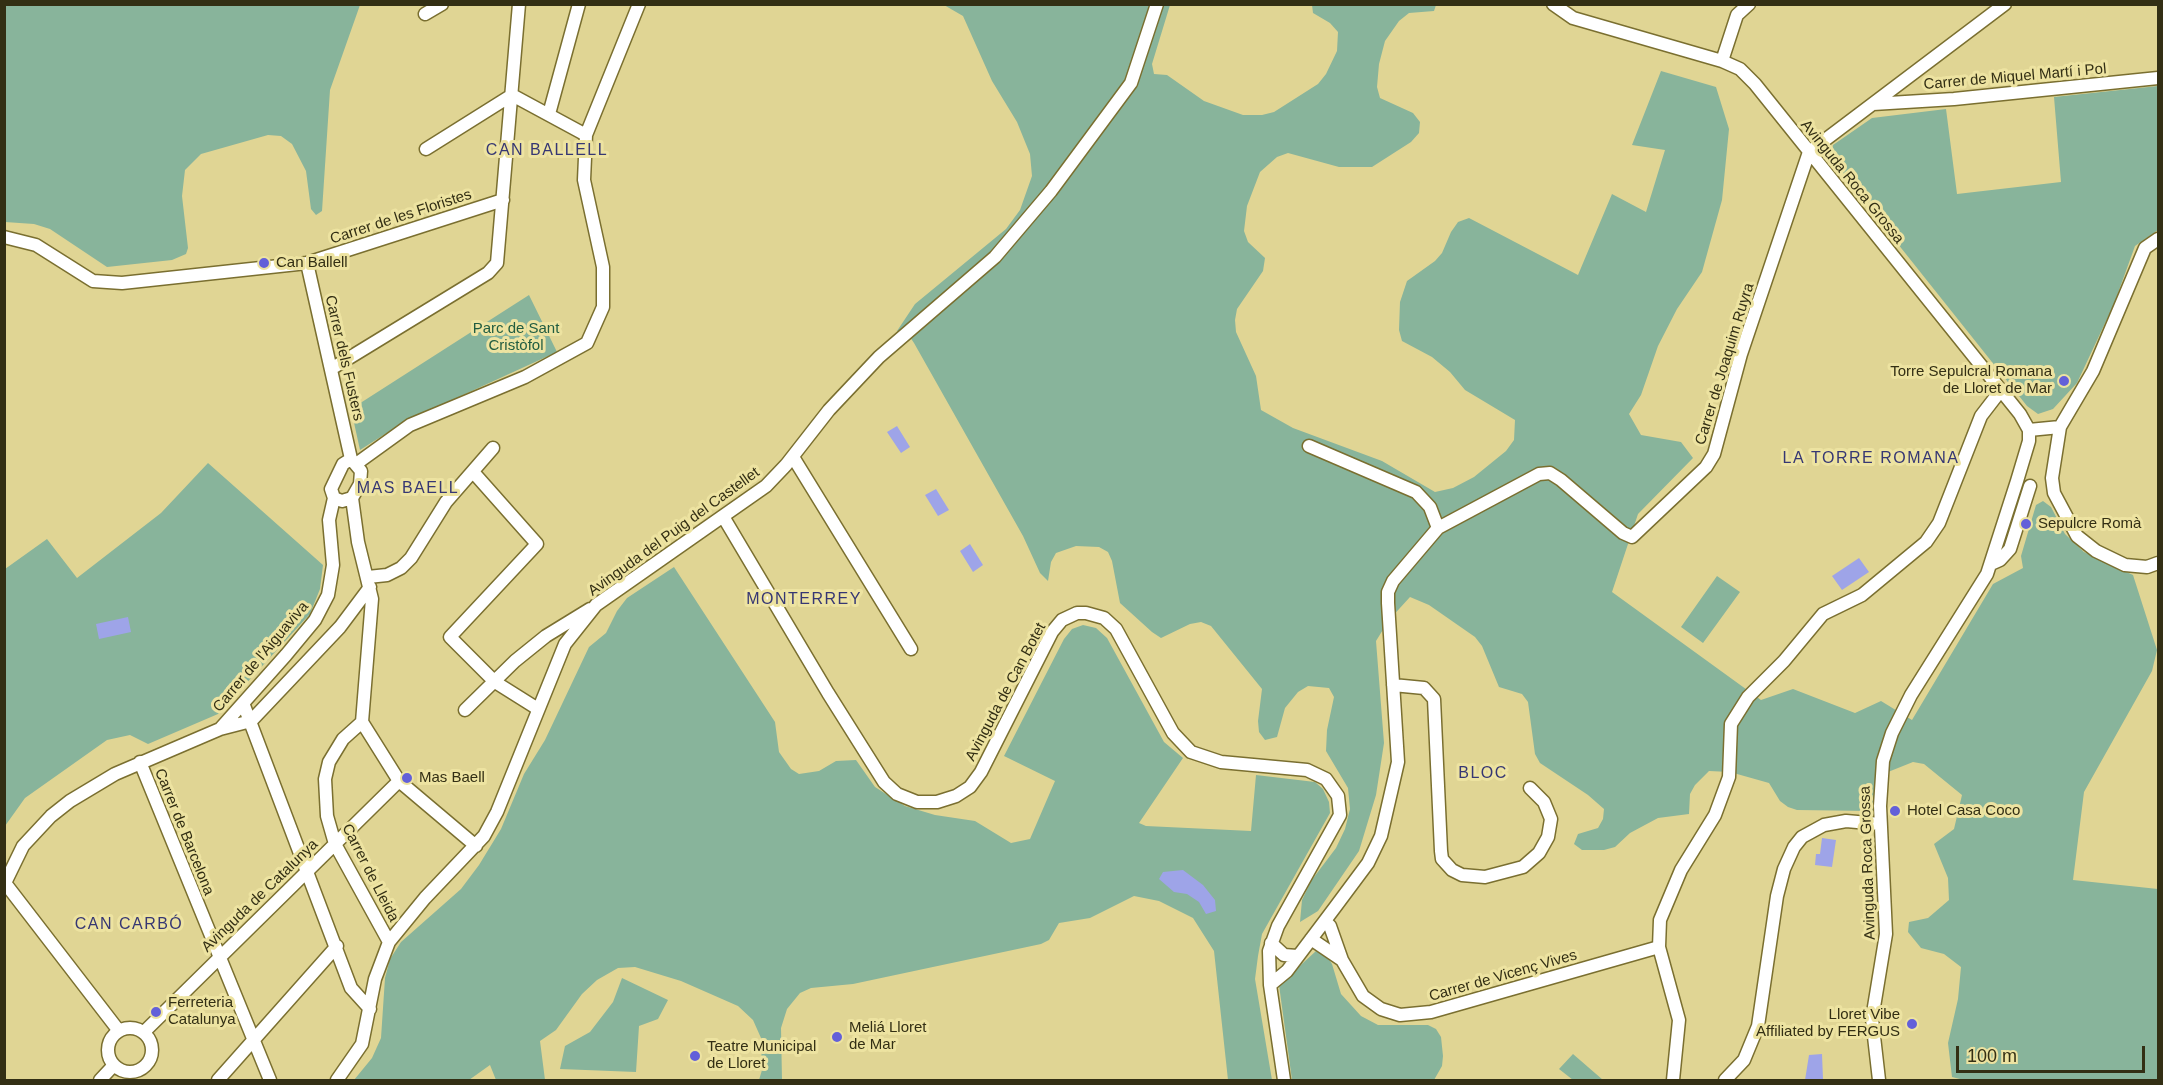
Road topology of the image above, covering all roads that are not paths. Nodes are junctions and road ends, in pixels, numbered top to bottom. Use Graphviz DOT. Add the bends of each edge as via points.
graph roads {
  1 [pos="442,4"];
  2 [pos="519,4"];
  3 [pos="579,4"];
  4 [pos="639,4"];
  5 [pos="1157,4"];
  6 [pos="1553,4"];
  7 [pos="1749,4"];
  8 [pos="2005,4"];
  9 [pos="425,14"];
  10 [pos="1722,61"];
  11 [pos="2158,78"];
  12 [pos="512,94"];
  13 [pos="1873,104"];
  14 [pos="549,114"];
  15 [pos="586,135"];
  16 [pos="426,149"];
  17 [pos="1809,152"];
  18 [pos="503,200"];
  19 [pos="4,237"];
  20 [pos="2158,239"];
  21 [pos="307,263"];
  22 [pos="331,369"];
  23 [pos="2001,390"];
  24 [pos="2060,427"];
  25 [pos="2029,430"];
  26 [pos="1309,446"];
  27 [pos="493,448"];
  28 [pos="793,457"];
  29 [pos="353,462"];
  30 [pos="474,473"];
  31 [pos="2017,481"];
  32 [pos="2030,486"];
  33 [pos="2054,492"];
  34 [pos="334,498"];
  35 [pos="352,498"];
  36 [pos="724,518"];
  37 [pos="1438,528"];
  38 [pos="2158,563"];
  39 [pos="1991,564"];
  40 [pos="369,582"];
  41 [pos="596,606"];
  42 [pos="911,649"];
  43 [pos="495,682"];
  44 [pos="1393,685"];
  45 [pos="243,703"];
  46 [pos="538,709"];
  47 [pos="465,710"];
  48 [pos="251,721"];
  49 [pos="362,722"];
  50 [pos="220,729"];
  51 [pos="140,762"];
  52 [pos="399,781"];
  53 [pos="1530,788"];
  54 [pos="1880,824"];
  55 [pos="335,844"];
  56 [pos="476,846"];
  57 [pos="309,870"];
  58 [pos="5,884"];
  59 [pos="1325,921"];
  60 [pos="1311,939"];
  61 [pos="389,942"];
  62 [pos="1271,943"];
  63 [pos="337,946"];
  64 [pos="1659,947"];
  65 [pos="1297,956"];
  66 [pos="218,957"];
  67 [pos="1342,960"];
  68 [pos="1269,978"];
  69 [pos="370,1009"];
  70 [pos="119,1031"];
  71 [pos="144,1032"];
  72 [pos="252,1040"];
  73 [pos="114,1065"];
  74 [pos="141,1075"];
  75 [pos="100,1080"];
  76 [pos="218,1080"];
  77 [pos="270,1080"];
  78 [pos="337,1080"];
  79 [pos="1284,1080"];
  80 [pos="1673,1080"];
  81 [pos="1725,1080"];
  82 [pos="1880,1080"];
  1 -- 9 [label="street"];
  2 -- 12 [label="street"];
  3 -- 14 [label="street"];
  4 -- 15 [label="street"];
  5 -- 28 [label="street, Avinguda del Puig del Castellet" via="1131,83 1051,191 995,257 879,357 829,410"];
  6 -- 10 [label="street, Avinguda Roca Grossa" via="1573,18"];
  7 -- 10 [label="street" via="1737,15"];
  8 -- 13 [label="street"];
  10 -- 17 [label="street, Avinguda Roca Grossa" via="1740,69 1755,84"];
  11 -- 13 [label="street, Carrer de Miquel Martí i Pol"];
  12 -- 14 [label="street"];
  12 -- 16 [label="street"];
  12 -- 18 [label="street"];
  13 -- 17 [label="street"];
  14 -- 15 [label="street"];
  15 -- 29 [label="street" via="584,180 603,267 603,307 587,343 525,377 410,425"];
  17 -- 23 [label="street, Avinguda Roca Grossa"];
  17 -- 37 [label="street, Carrer de Joaquim Ruyra" via="1741,354 1714,454 1706,467 1632,537 1550,473 1539,474"];
  18 -- 21 [label="street, Carrer de les Floristes"];
  18 -- 22 [label="street" via="498,263 488,273"];
  19 -- 21 [label="street, Carrer de les Floristes" via="36,245 87,278 104,284"];
  20 -- 24 [label="street" via="2145,248 2093,371"];
  21 -- 22 [label="street, Carrer dels Fusters"];
  22 -- 29 [label="street, Carrer dels Fusters"];
  23 -- 25 [label="street, Avinguda Roca Grossa"];
  23 -- 64 [label="street" via="1981,416 1939,523 1926,542 1862,595 1822,614 1741,705 1729,733 1729,777 1713,821 1681,870 1665,906 1658,933"];
  24 -- 25 [label="street"];
  24 -- 33 [label="street" via="2052,467"];
  25 -- 31 [label="street, Avinguda Roca Grossa"];
  26 -- 37 [label="street" via="1416,492 1430,507"];
  27 -- 30 [label="street"];
  28 -- 36 [label="street, Avinguda del Puig del Castellet" via="766,486"];
  28 -- 42 [label="street"];
  29 -- 34 [label="street" via="343,464 336,476 331,489"];
  29 -- 35 [label="street" via="361,471 360,484"];
  30 -- 40 [label="street" via="446,502 411,558"];
  30 -- 43 [label="street" via="537,544 450,636"];
  31 -- 32 [label="street"];
  31 -- 39 [label="street, Avinguda Roca Grossa"];
  32 -- 33 [label="street"];
  32 -- 39 [label="street, Avinguda Roca Grossa" via="2010,549"];
  33 -- 38 [label="street" via="2071,527 2086,545 2126,565 2147,567"];
  34 -- 35 [label="street"];
  34 -- 45 [label="street, Carrer de l'Aiguaviva" via="329,520 332,573 325,602 306,631"];
  35 -- 40 [label="street"];
  36 -- 41 [label="street, Avinguda del Puig del Castellet"];
  36 -- 62 [label="street, Avinguda de Can Botet" via="884,782 897,794 917,802 937,802 970,787 1052,632 1062,620 1086,613 1104,618 1116,629 1173,733 1191,752 1221,762 1307,770 1326,779 1338,796 1340,815"];
  37 -- 44 [label="street, Carrer de Joaquim Ruyra" via="1388,592"];
  39 -- 54 [label="street, Avinguda Roca Grossa" via="1899,718 1886,749 1881,776"];
  40 -- 48 [label="street" via="339,627"];
  40 -- 49 [label="street" via="372,599"];
  41 -- 43 [label="street" via="546,636"];
  41 -- 46 [label="street, Avinguda del Puig del Castellet" via="565,644"];
  43 -- 46 [label="street"];
  43 -- 47 [label="street"];
  44 -- 53 [label="street" via="1424,688 1434,699 1441,851 1442,859 1452,870 1485,877 1530,862 1544,846 1551,819 1544,802"];
  44 -- 59 [label="street, Carrer de Joaquim Ruyra" via="1398,762 1384,828 1368,864"];
  45 -- 48 [label="street"];
  45 -- 50 [label="street, Carrer de l'Aiguaviva"];
  46 -- 56 [label="street, Avinguda del Puig del Castellet" via="497,812"];
  48 -- 50 [label="street, Carrer de l'Aiguaviva"];
  48 -- 57 [label="street"];
  49 -- 52 [label="street"];
  49 -- 55 [label="street, Carrer de Lleida" via="343,739 326,771 327,816"];
  50 -- 51 [label="street, Carrer de l'Aiguaviva"];
  51 -- 58 [label="street, Carrer de l'Aiguaviva" via="91,788 51,816 23,846"];
  51 -- 66 [label="street, Carrer de Barcelona"];
  52 -- 55 [label="street, Avinguda de Catalunya"];
  52 -- 56 [label="street"];
  54 -- 81 [label="street" via="1846,821 1824,825 1802,837 1794,847 1778,896 1758,1026 1744,1060"];
  54 -- 82 [label="street, Avinguda Roca Grossa" via="1886,934 1872,1019"];
  55 -- 57 [label="street, Avinguda de Catalunya"];
  55 -- 61 [label="street, Carrer de Lleida"];
  56 -- 61 [label="street, Avinguda del Puig del Castellet"];
  57 -- 63 [label="street"];
  57 -- 66 [label="street, Avinguda de Catalunya"];
  58 -- 70 [label="street"];
  59 -- 60 [label="street, Carrer de Joaquim Ruyra"];
  59 -- 67 [label="street, Carrer de Vicenç Vives"];
  60 -- 65 [label="street, Carrer de Joaquim Ruyra"];
  60 -- 67 [label="street, Carrer de Vicenç Vives"];
  61 -- 69 [label="street, Avinguda del Puig del Castellet" via="375,979"];
  62 -- 65 [label="street" via="1284,955"];
  62 -- 68 [label="street, Avinguda de Can Botet"];
  63 -- 69 [label="street" via="351,988"];
  63 -- 72 [label="street"];
  64 -- 67 [label="street, Carrer de Vicenç Vives" via="1411,1015 1371,1004 1357,989"];
  64 -- 80 [label="street" via="1679,1020"];
  65 -- 68 [label="street, Carrer de Joaquim Ruyra" via="1287,971"];
  66 -- 71 [label="street, Avinguda de Catalunya"];
  66 -- 72 [label="street, Carrer de Barcelona"];
  68 -- 79 [label="street, Avinguda de Can Botet"];
  69 -- 78 [label="street, Avinguda del Puig del Castellet" via="362,1044"];
  70 -- 71 [label="street" via="131,1028"];
  70 -- 73 [label="street" via="109,1046"];
  71 -- 74 [label="street" via="153,1049"];
  72 -- 76 [label="street"];
  72 -- 77 [label="street, Carrer de Barcelona"];
  73 -- 74 [label="street"];
  73 -- 75 [label="street"];
}
